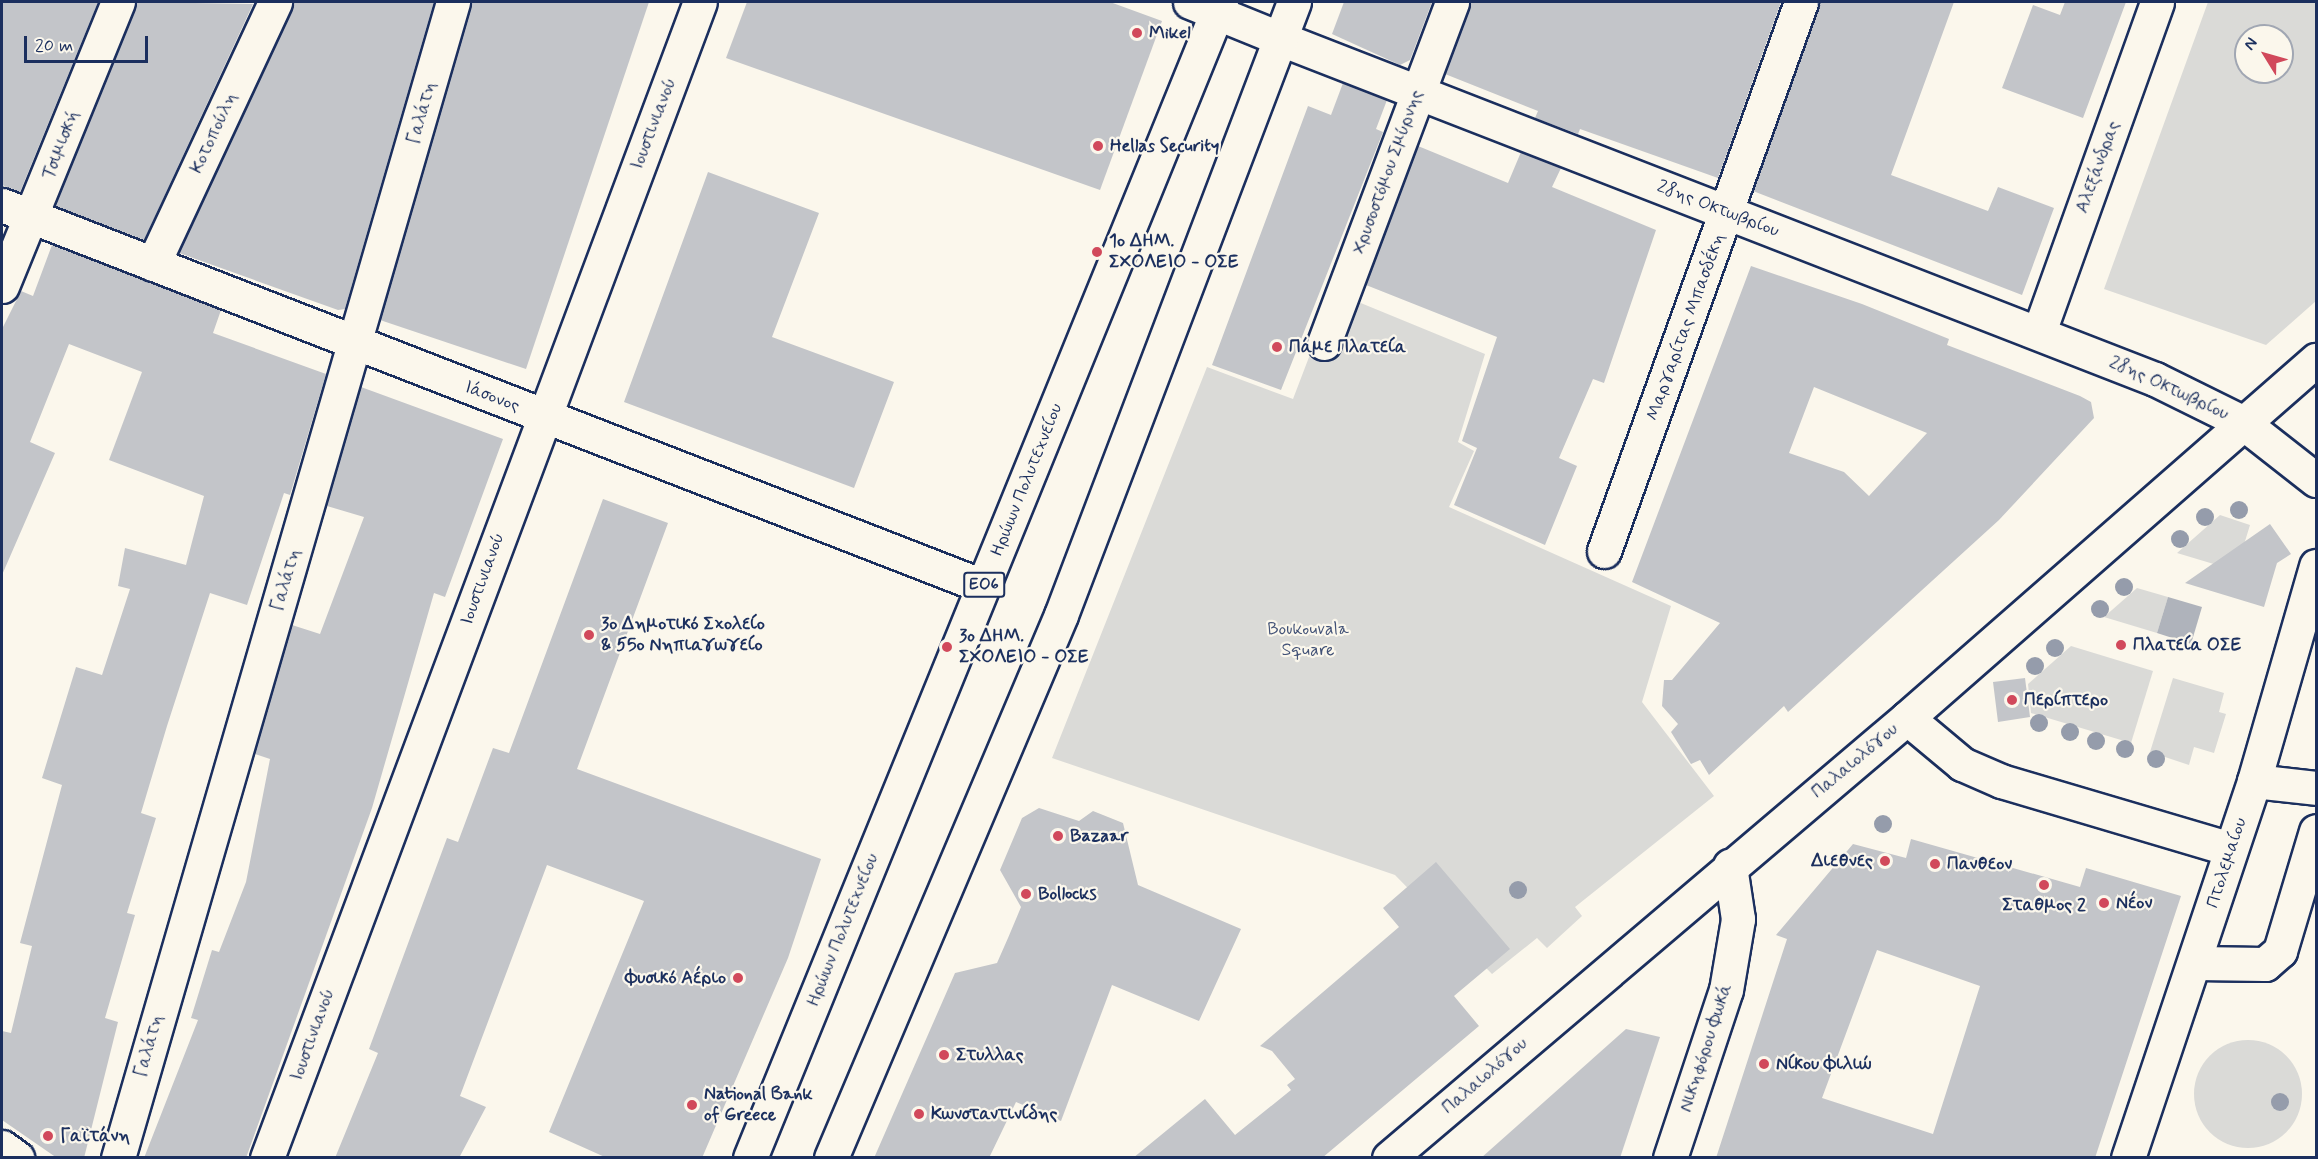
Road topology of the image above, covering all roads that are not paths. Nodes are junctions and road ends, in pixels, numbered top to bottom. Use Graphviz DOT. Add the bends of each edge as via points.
graph roads {
  1 [pos="118,2"];
  2 [pos="275,2"];
  3 [pos="453,2"];
  4 [pos="700,2"];
  5 [pos="1294,2"];
  6 [pos="1452,2"];
  7 [pos="1801,2"];
  8 [pos="2157,2"];
  9 [pos="1209,5"];
  10 [pos="1281,39"];
  11 [pos="1418,92"];
  12 [pos="2,205"];
  13 [pos="1728,212"];
  14 [pos="33,217"];
  15 [pos="153,264"];
  16 [pos="2,286"];
  17 [pos="2039,332"];
  18 [pos="1324,343"];
  19 [pos="356,344"];
  20 [pos="2316,360"];
  21 [pos="544,417"];
  22 [pos="2242,422"];
  23 [pos="2316,480"];
  24 [pos="1604,551"];
  25 [pos="2316,566"];
  26 [pos="983,586"];
  27 [pos="1907,718"];
  28 [pos="2254,781"];
  29 [pos="2316,788"];
  30 [pos="2316,831"];
  31 [pos="2230,849"];
  32 [pos="1730,866"];
  33 [pos="2196,963"];
  34 [pos="2,1147"];
  35 [pos="17,1158"];
  36 [pos="118,1158"];
  37 [pos="267,1158"];
  38 [pos="750,1158"];
  39 [pos="831,1158"];
  40 [pos="1389,1158"];
  41 [pos="1670,1158"];
  42 [pos="2128,1158"];
  1 -- 14 [label="street, Τσιμισκή"];
  2 -- 15 [label="street, Κοτοπούλη"];
  3 -- 19 [label="street, Γαλάτη"];
  4 -- 21 [label="street, Ιουστινιανού"];
  5 -- 10 [label="street"];
  6 -- 11 [label="street, Χρυσοστόμου Σμύρνης"];
  7 -- 13 [label="street, Μαργαρίτας Μπασδέκη"];
  8 -- 17 [label="street, Αλεξάνδρας"];
  9 -- 10 [label="street, 28ης Οκτωβρίου"];
  9 -- 26 [label="street, Ηρώων Πολυτεχνείου / ΕΟ6"];
  10 -- 11 [label="street, 28ης Οκτωβρίου"];
  10 -- 39 [label="street" via="1061,615"];
  11 -- 13 [label="street, 28ης Οκτωβρίου"];
  11 -- 18 [label="street, Χρυσοστόμου Σμύρνης"];
  12 -- 14 [label="street, Ιάσονος"];
  13 -- 17 [label="street, 28ης Οκτωβρίου"];
  13 -- 24 [label="street, Μαργαρίτας Μπασδέκη"];
  14 -- 15 [label="street, Ιάσονος"];
  14 -- 16 [label="street, Τσιμισκή"];
  15 -- 19 [label="street, Ιάσονος"];
  17 -- 22 [label="street, 28ης Οκτωβρίου"];
  19 -- 21 [label="street, Ιάσονος"];
  19 -- 36 [label="street, Γαλάτη"];
  20 -- 22 [label="street, Παλαιολόγου"];
  21 -- 26 [label="street, Ιάσονος"];
  21 -- 37 [label="street, Ιουστινιανού"];
  22 -- 23 [label="street"];
  22 -- 27 [label="street, Παλαιολόγου"];
  25 -- 28 [label="street, Πτολεμαίου"];
  26 -- 38 [label="street, Ηρώων Πολυτεχνείου / ΕΟ6"];
  27 -- 31 [label="street" via="1954,759 1984,774"];
  27 -- 32 [label="street, Παλαιολόγου"];
  28 -- 29 [label="street"];
  28 -- 31 [label="street, Πτολεμαίου"];
  30 -- 33 [label="street" via="2280,951 2265,964"];
  31 -- 33 [label="street, Πτολεμαίου"];
  32 -- 40 [label="street, Παλαιολόγου"];
  32 -- 41 [label="street, Νικηφόρου Φωκά" via="1738,919 1726,990"];
  33 -- 42 [label="street, Πτολεμαίου"];
  34 -- 35 [label="street"];
}
